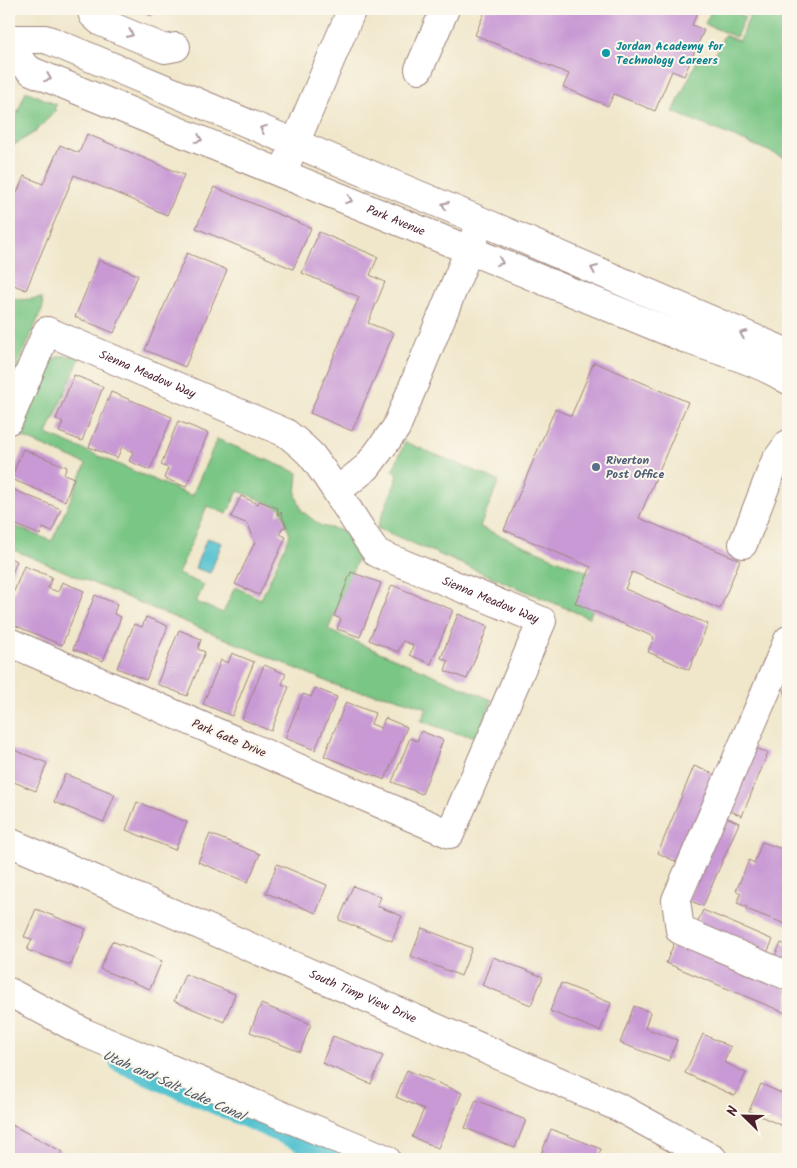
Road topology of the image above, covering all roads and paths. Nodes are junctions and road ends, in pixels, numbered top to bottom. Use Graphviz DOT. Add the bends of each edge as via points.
graph roads {
  1 [pos="91,9"];
  2 [pos="352,9"];
  3 [pos="446,9"];
  4 [pos="9,39"];
  5 [pos="176,47"];
  6 [pos="9,51"];
  7 [pos="419,69"];
  8 [pos="296,142"];
  9 [pos="283,173"];
  10 [pos="481,221"];
  11 [pos="470,250"];
  12 [pos="788,353"];
  13 [pos="788,380"];
  14 [pos="9,420"];
  15 [pos="788,444"];
  16 [pos="337,491"];
  17 [pos="743,544"];
  18 [pos="788,640"];
  19 [pos="9,642"];
  20 [pos="450,834"];
  21 [pos="9,842"];
  22 [pos="788,976"];
  23 [pos="9,992"];
  24 [pos="386,1159"];
  25 [pos="713,1159"];
  1 -- 5 [label="street, one-way" via="101,22 165,49"];
  2 -- 8 [label="street"];
  3 -- 7 [label="street"];
  8 -- 4 [label="street, one-way" via="45,39"];
  6 -- 9 [label="street, Park Avenue, one-way" via="31,71"];
  8 -- 9 [label="street"];
  10 -- 8 [label="street, one-way"];
  9 -- 11 [label="street, Park Avenue, one-way"];
  10 -- 11 [label="street"];
  12 -- 10 [label="street, one-way"];
  11 -- 13 [label="street, Park Avenue, one-way" via="689,340 750,361"];
  11 -- 16 [label="street" via="396,428 367,467"];
  14 -- 16 [label="street, Sienna Meadow Way" via="47,331 286,433 311,455"];
  15 -- 17 [label="street" via="775,462"];
  16 -- 20 [label="street, Sienna Meadow Way" via="377,553 542,621"];
  18 -- 22 [label="street" via="676,900 680,930"];
  19 -- 20 [label="street, Park Gate Drive"];
  21 -- 25 [label="street, South Timp View Drive" via="620,1108"];
  23 -- 24 [label="street" via="85,1033"];
}
